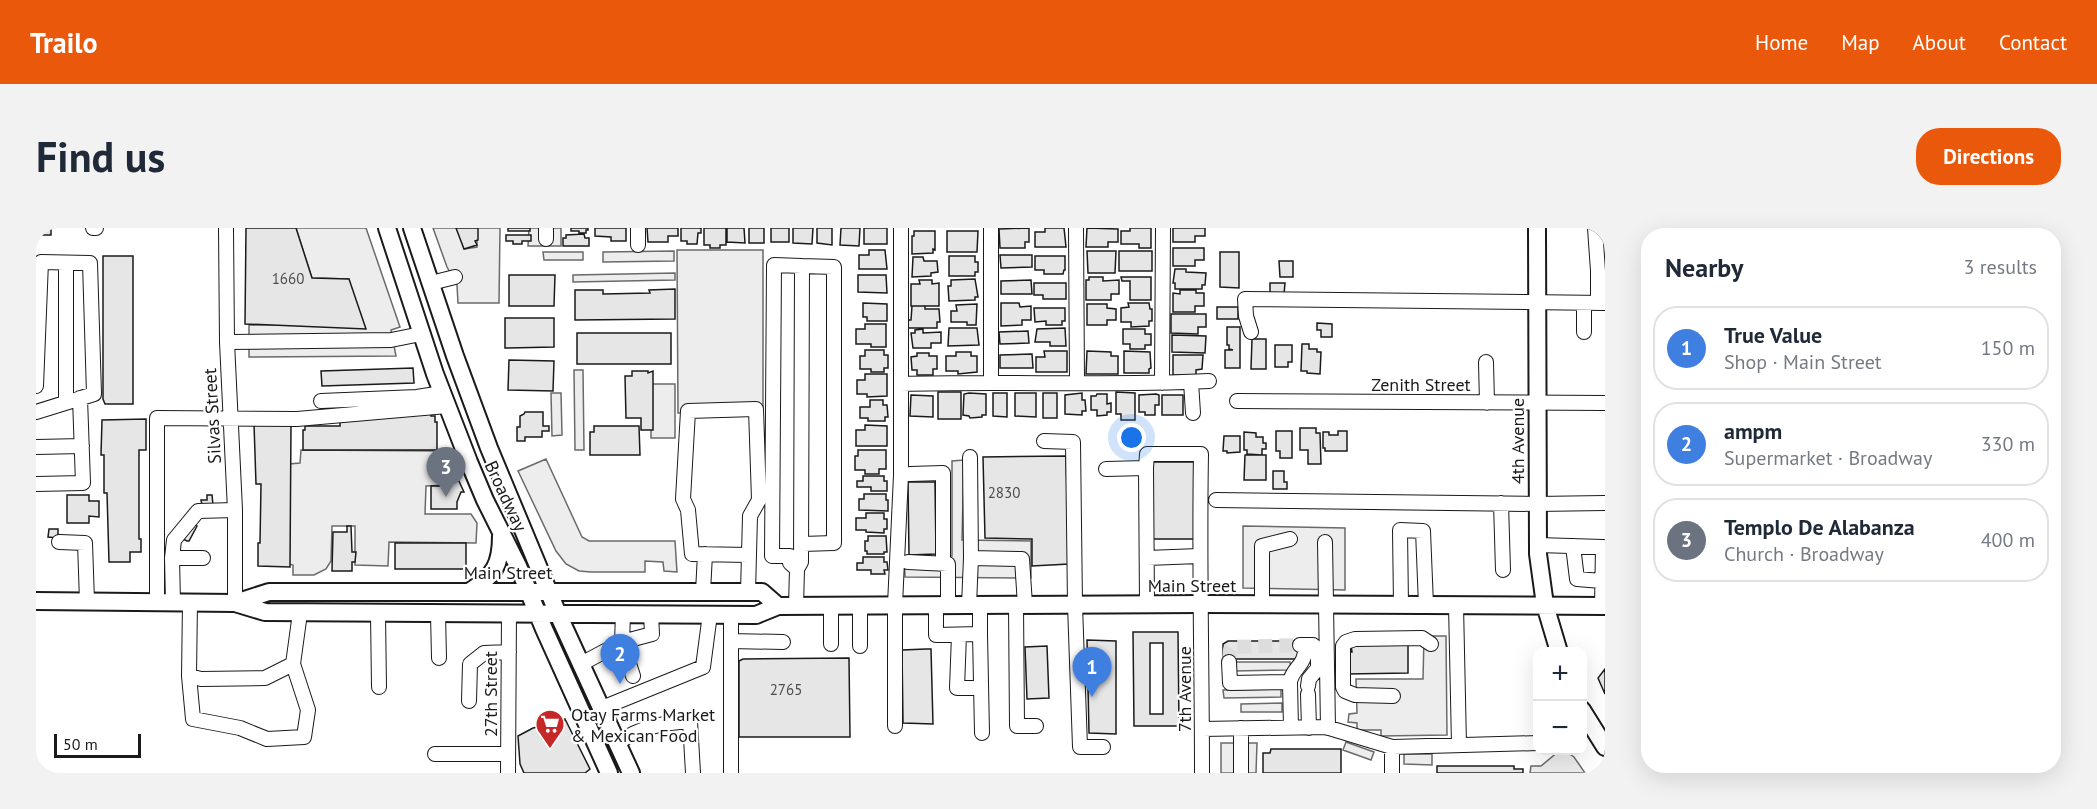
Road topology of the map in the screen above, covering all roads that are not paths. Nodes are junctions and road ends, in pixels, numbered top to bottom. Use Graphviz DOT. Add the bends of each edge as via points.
graph roads {
  1 [pos="226,228"];
  2 [pos="387,228"];
  3 [pos="412,228"];
  4 [pos="638,228"];
  5 [pos="901,228"];
  6 [pos="991,228"];
  7 [pos="1076,228"];
  8 [pos="1162,228"];
  9 [pos="1537,228"];
  10 [pos="1595,228"];
  11 [pos="638,245"];
  12 [pos="66,263"];
  13 [pos="802,266"];
  14 [pos="455,278"];
  15 [pos="430,283"];
  16 [pos="1537,302"];
  17 [pos="1596,303"];
  18 [pos="1251,332"];
  19 [pos="1584,332"];
  20 [pos="421,334"];
  21 [pos="226,342"];
  22 [pos="1486,362"];
  23 [pos="991,381"];
  24 [pos="1209,381"];
  25 [pos="1077,382"];
  26 [pos="1191,382"];
  27 [pos="1162,383"];
  28 [pos="901,384"];
  29 [pos="36,386"];
  30 [pos="80,398"];
  31 [pos="444,399"];
  32 [pos="321,401"];
  33 [pos="1237,401"];
  34 [pos="66,402"];
  35 [pos="1487,403"];
  36 [pos="1536,403"];
  37 [pos="1605,403"];
  38 [pos="36,412"];
  39 [pos="1193,414"];
  40 [pos="230,419"];
  41 [pos="1044,441"];
  42 [pos="82,446"];
  43 [pos="36,447"];
  44 [pos="970,457"];
  45 [pos="1146,468"];
  46 [pos="1106,469"];
  47 [pos="910,474"];
  48 [pos="36,484"];
  49 [pos="1216,500"];
  50 [pos="1501,503"];
  51 [pos="1605,503"];
  52 [pos="1536,504"];
  53 [pos="235,510"];
  54 [pos="501,532"];
  55 [pos="1290,539"];
  56 [pos="805,540"];
  57 [pos="59,542"];
  58 [pos="1325,542"];
  59 [pos="1538,545"];
  60 [pos="1573,546"];
  61 [pos="705,554"];
  62 [pos="749,555"];
  63 [pos="1199,555"];
  64 [pos="172,558"];
  65 [pos="203,558"];
  66 [pos="971,558"];
  67 [pos="1147,558"];
  68 [pos="908,562"];
  69 [pos="943,564"];
  70 [pos="797,569"];
  71 [pos="1503,570"];
  72 [pos="1602,581"];
  73 [pos="469,592"];
  74 [pos="530,592"];
  75 [pos="549,592"];
  76 [pos="703,592"];
  77 [pos="748,592"];
  78 [pos="36,601"];
  79 [pos="87,602"];
  80 [pos="165,602"];
  81 [pos="190,602"];
  82 [pos="235,603"];
  83 [pos="1075,604"];
  84 [pos="1147,604"];
  85 [pos="1202,604"];
  86 [pos="1262,604"];
  87 [pos="831,605"];
  88 [pos="860,605"];
  89 [pos="895,605"];
  90 [pos="942,605"];
  91 [pos="975,605"];
  92 [pos="1020,605"];
  93 [pos="1327,605"];
  94 [pos="1401,605"];
  95 [pos="1426,605"];
  96 [pos="1456,605"];
  97 [pos="1545,605"];
  98 [pos="778,606"];
  99 [pos="796,606"];
  100 [pos="1604,606"];
  101 [pos="300,613"];
  102 [pos="378,614"];
  103 [pos="438,614"];
  104 [pos="558,614"];
  105 [pos="623,614"];
  106 [pos="651,614"];
  107 [pos="509,615"];
  108 [pos="538,615"];
  109 [pos="710,615"];
  110 [pos="731,615"];
  111 [pos="980,634"];
  112 [pos="959,635"];
  113 [pos="731,641"];
  114 [pos="622,642"];
  115 [pos="783,642"];
  116 [pos="1431,644"];
  117 [pos="831,645"];
  118 [pos="860,646"];
  119 [pos="1558,647"];
  120 [pos="509,652"];
  121 [pos="440,658"];
  122 [pos="1229,662"];
  123 [pos="293,664"];
  124 [pos="581,664"];
  125 [pos="189,676"];
  126 [pos="633,676"];
  127 [pos="1290,682"];
  128 [pos="379,687"];
  129 [pos="981,688"];
  130 [pos="1393,696"];
  131 [pos="469,701"];
  132 [pos="602,708"];
  133 [pos="1587,719"];
  134 [pos="895,726"];
  135 [pos="1036,726"];
  136 [pos="1241,728"];
  137 [pos="1291,728"];
  138 [pos="1309,728"];
  139 [pos="1329,728"];
  140 [pos="1202,729"];
  141 [pos="981,733"];
  142 [pos="618,743"];
  143 [pos="1533,743"];
  144 [pos="1459,745"];
  145 [pos="1103,747"];
  146 [pos="1392,747"];
  147 [pos="1605,747"];
  148 [pos="435,754"];
  149 [pos="508,754"];
  150 [pos="508,773"];
  151 [pos="609,773"];
  152 [pos="631,773"];
  153 [pos="693,773"];
  154 [pos="732,773"];
  155 [pos="1202,773"];
  156 [pos="1241,773"];
  157 [pos="1392,773"];
  1 -- 21 [label="street, Silvas Street"];
  2 -- 20 [label="main road, Broadway"];
  3 -- 15 [label="main road, Broadway"];
  4 -- 11 [label="street"];
  5 -- 28 [label="street"];
  6 -- 23 [label="street"];
  7 -- 25 [label="street"];
  8 -- 27 [label="street"];
  9 -- 16 [label="main road, 4th Avenue"];
  10 -- 17 [label="street"];
  12 -- 29 [label="street" via="41,262"];
  12 -- 30 [label="street" via="90,263 94,393"];
  12 -- 34 [label="street"];
  13 -- 56 [label="street"];
  13 -- 56 [label="street" via="834,267 834,543"];
  13 -- 70 [label="street" via="774,265 772,556 790,556 790,563"];
  14 -- 15 [label="street"];
  15 -- 75 [label="main road, Broadway" via="489,448"];
  16 -- 17 [label="street"];
  16 -- 18 [label="street" via="1245,299"];
  16 -- 36 [label="main road, 4th Avenue"];
  17 -- 19 [label="street"];
  20 -- 21 [label="street" via="392,340"];
  20 -- 31 [label="main road, Broadway"];
  21 -- 40 [label="street, Silvas Street"];
  22 -- 35 [label="street"];
  23 -- 25 [label="street"];
  23 -- 28 [label="street"];
  24 -- 26 [label="street"];
  25 -- 27 [label="street"];
  26 -- 27 [label="street"];
  26 -- 39 [label="street"];
  28 -- 89 [label="street"];
  30 -- 34 [label="street"];
  30 -- 42 [label="street"];
  31 -- 32 [label="street"];
  31 -- 40 [label="street" via="297,419"];
  31 -- 54 [label="main road, Broadway" via="484,500"];
  33 -- 35 [label="street, Zenith Street"];
  34 -- 38 [label="street"];
  35 -- 36 [label="street, Zenith Street"];
  36 -- 37 [label="street, Zenith Street"];
  36 -- 52 [label="main road, 4th Avenue"];
  40 -- 53 [label="street, Silvas Street"];
  40 -- 80 [label="street" via="157,418"];
  41 -- 83 [label="street" via="1073,442"];
  42 -- 43 [label="street"];
  42 -- 48 [label="street" via="83,483"];
  44 -- 66 [label="street"];
  45 -- 46 [label="street"];
  45 -- 63 [label="street, 7th Avenue" via="1147,454 1201,454"];
  45 -- 67 [label="street"];
  47 -- 69 [label="street" via="943,473"];
  49 -- 50 [label="street"];
  50 -- 52 [label="street"];
  50 -- 71 [label="street"];
  51 -- 52 [label="street"];
  52 -- 59 [label="main road, 4th Avenue"];
  53 -- 64 [label="street" via="198,511 174,540"];
  53 -- 82 [label="street, Silvas Street"];
  54 -- 73 [label="main road" via="501,553 495,569"];
  54 -- 74 [label="main road, Broadway"];
  55 -- 86 [label="street" via="1262,546"];
  56 -- 70 [label="street"];
  57 -- 79 [label="street" via="85,543"];
  58 -- 93 [label="street"];
  59 -- 60 [label="street"];
  59 -- 97 [label="main road, 4th Avenue"];
  60 -- 72 [label="street" via="1576,579"];
  60 -- 72 [label="street" via="1603,547"];
  61 -- 62 [label="street"];
  61 -- 62 [label="street" via="692,554 684,499 688,411 756,409 759,500 750,516"];
  61 -- 76 [label="street"];
  62 -- 77 [label="street"];
  63 -- 67 [label="street"];
  63 -- 85 [label="street, 7th Avenue"];
  64 -- 65 [label="street"];
  64 -- 80 [label="street"];
  66 -- 91 [label="street"];
  66 -- 92 [label="street" via="1022,559"];
  67 -- 84 [label="street"];
  68 -- 69 [label="street"];
  69 -- 90 [label="street" via="948,564"];
  70 -- 99 [label="street"];
  72 -- 100 [label="street"];
  73 -- 74 [label="main road, Main Street"];
  73 -- 82 [label="main road, Main Street" via="269,592"];
  74 -- 75 [label="main road, Main Street"];
  74 -- 108 [label="main road, Broadway"];
  75 -- 76 [label="main road, Main Street"];
  75 -- 104 [label="main road, Broadway"];
  76 -- 77 [label="main road, Main Street"];
  77 -- 98 [label="main road, Main Street" via="762,592"];
  78 -- 79 [label="main road, Main Street"];
  79 -- 80 [label="main road, Main Street"];
  80 -- 81 [label="main road, Main Street"];
  81 -- 82 [label="main road, Main Street"];
  81 -- 125 [label="street"];
  82 -- 101 [label="main road, Main Street" via="265,612"];
  83 -- 84 [label="main road, Main Street"];
  83 -- 92 [label="main road, Main Street"];
  83 -- 145 [label="street" via="1080,747"];
  84 -- 85 [label="main road, Main Street"];
  85 -- 86 [label="main road, Main Street"];
  85 -- 140 [label="street, 7th Avenue"];
  86 -- 93 [label="main road, Main Street"];
  87 -- 88 [label="main road, Main Street"];
  87 -- 99 [label="main road, Main Street"];
  87 -- 117 [label="street"];
  88 -- 89 [label="main road, Main Street"];
  88 -- 118 [label="street"];
  89 -- 90 [label="main road, Main Street"];
  89 -- 134 [label="street"];
  90 -- 91 [label="main road, Main Street"];
  90 -- 112 [label="street" via="936,635"];
  91 -- 92 [label="main road, Main Street"];
  91 -- 111 [label="street"];
  92 -- 135 [label="street" via="1017,726"];
  93 -- 94 [label="main road, Main Street"];
  93 -- 139 [label="street"];
  94 -- 95 [label="main road, Main Street"];
  94 -- 95 [label="street" via="1400,530 1423,531"];
  95 -- 96 [label="main road, Main Street"];
  96 -- 97 [label="main road, Main Street"];
  96 -- 144 [label="street"];
  97 -- 100 [label="main road, Main Street"];
  97 -- 119 [label="main road, 4th Avenue"];
  98 -- 99 [label="main road, Main Street"];
  98 -- 110 [label="main road, Main Street" via="756,615"];
  101 -- 102 [label="main road, Main Street"];
  101 -- 123 [label="street"];
  102 -- 103 [label="main road, Main Street"];
  102 -- 128 [label="street"];
  103 -- 107 [label="main road, Main Street"];
  103 -- 121 [label="street"];
  104 -- 105 [label="main road, Main Street"];
  104 -- 108 [label="main road, Main Street"];
  104 -- 124 [label="main road, Broadway"];
  105 -- 106 [label="main road, Main Street"];
  105 -- 114 [label="street"];
  106 -- 109 [label="main road, Main Street"];
  106 -- 114 [label="street" via="652,634"];
  107 -- 108 [label="main road, Main Street"];
  107 -- 120 [label="street, 27th Street"];
  108 -- 151 [label="main road, Broadway"];
  109 -- 110 [label="main road, Main Street"];
  109 -- 132 [label="street" via="703,667"];
  110 -- 113 [label="street"];
  111 -- 112 [label="street"];
  111 -- 129 [label="street"];
  112 -- 129 [label="street" via="957,688"];
  113 -- 115 [label="street"];
  113 -- 154 [label="street"];
  114 -- 124 [label="street"];
  114 -- 126 [label="street"];
  116 -- 130 [label="street" via="1422,638 1355,639 1343,646 1345,691"];
  120 -- 131 [label="street" via="484,653 470,664"];
  120 -- 149 [label="street, 27th Street"];
  122 -- 127 [label="street" via="1230,683"];
  123 -- 125 [label="street" via="265,678"];
  123 -- 125 [label="street" via="308,710 304,737 267,739 240,728 193,719"];
  124 -- 132 [label="main road, Broadway"];
  127 -- 137 [label="street"];
  127 -- 138 [label="street" via="1304,661 1303,645 1313,645 1318,650 1318,668 1309,680"];
  129 -- 141 [label="street"];
  132 -- 142 [label="main road, Broadway"];
  133 -- 147 [label="main road"];
  136 -- 137 [label="street"];
  136 -- 140 [label="street"];
  136 -- 156 [label="street"];
  137 -- 138 [label="street"];
  138 -- 139 [label="street"];
  139 -- 146 [label="street"];
  140 -- 155 [label="street, 7th Avenue"];
  142 -- 152 [label="main road, Broadway"];
  142 -- 153 [label="street" via="664,723 690,721"];
  143 -- 144 [label="street"];
  144 -- 146 [label="street"];
  146 -- 157 [label="street"];
  148 -- 149 [label="street"];
  149 -- 150 [label="street, 27th Street"];
}
